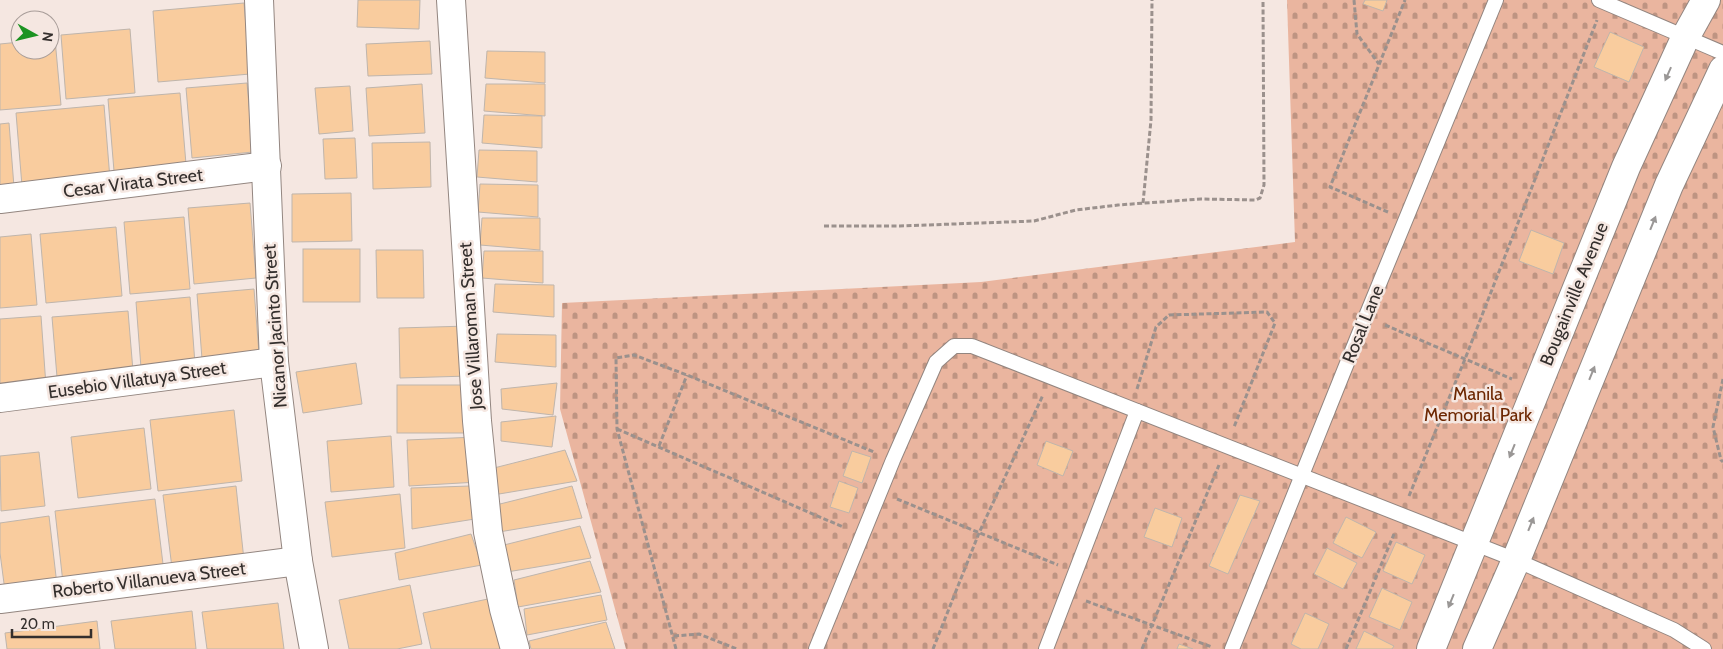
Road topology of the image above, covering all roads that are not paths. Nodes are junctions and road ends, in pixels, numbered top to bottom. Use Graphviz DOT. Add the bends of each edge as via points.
graph roads {
  1 [pos="259,0"];
  2 [pos="450,0"];
  3 [pos="1496,0"];
  4 [pos="1706,0"];
  5 [pos="1601,1"];
  6 [pos="1686,36"];
  7 [pos="1723,53"];
  8 [pos="1723,70"];
  9 [pos="267,166"];
  10 [pos="0,200"];
  11 [pos="274,362"];
  12 [pos="0,398"];
  13 [pos="1138,411"];
  14 [pos="1301,476"];
  15 [pos="1475,544"];
  16 [pos="1516,560"];
  17 [pos="298,561"];
  18 [pos="0,599"];
  19 [pos="314,649"];
  20 [pos="515,649"];
  21 [pos="816,649"];
  22 [pos="1046,649"];
  23 [pos="1232,649"];
  24 [pos="1431,649"];
  25 [pos="1477,649"];
  26 [pos="1704,649"];
  1 -- 9 [label="street, Nicanor Jacinto Street"];
  2 -- 20 [label="street, Jose Villaroman Street" via="477,421 488,532"];
  3 -- 14 [label="lane, Rosal Lane"];
  4 -- 6 [label="street, Bougainville Avenue"];
  5 -- 6 [label="lane"];
  6 -- 7 [label="lane"];
  6 -- 15 [label="street, Bougainville Avenue, one-way" via="1626,167"];
  16 -- 8 [label="street, one-way" via="1669,185"];
  9 -- 10 [label="street, Cesar Virata Street"];
  9 -- 11 [label="street, Nicanor Jacinto Street"];
  11 -- 12 [label="street, Eusebio Villatuya Street"];
  11 -- 17 [label="street, Nicanor Jacinto Street"];
  13 -- 14 [label="lane"];
  13 -- 21 [label="lane" via="972,346 954,346 936,362"];
  13 -- 22 [label="lane"];
  14 -- 15 [label="lane"];
  14 -- 23 [label="lane, Rosal Lane"];
  15 -- 16 [label="lane"];
  15 -- 24 [label="street, Bougainville Avenue, one-way"];
  16 -- 25 [label="street"];
  16 -- 26 [label="lane" via="1674,630"];
  17 -- 18 [label="street, Roberto Villanueva Street"];
  17 -- 19 [label="street, Nicanor Jacinto Street"];
}
